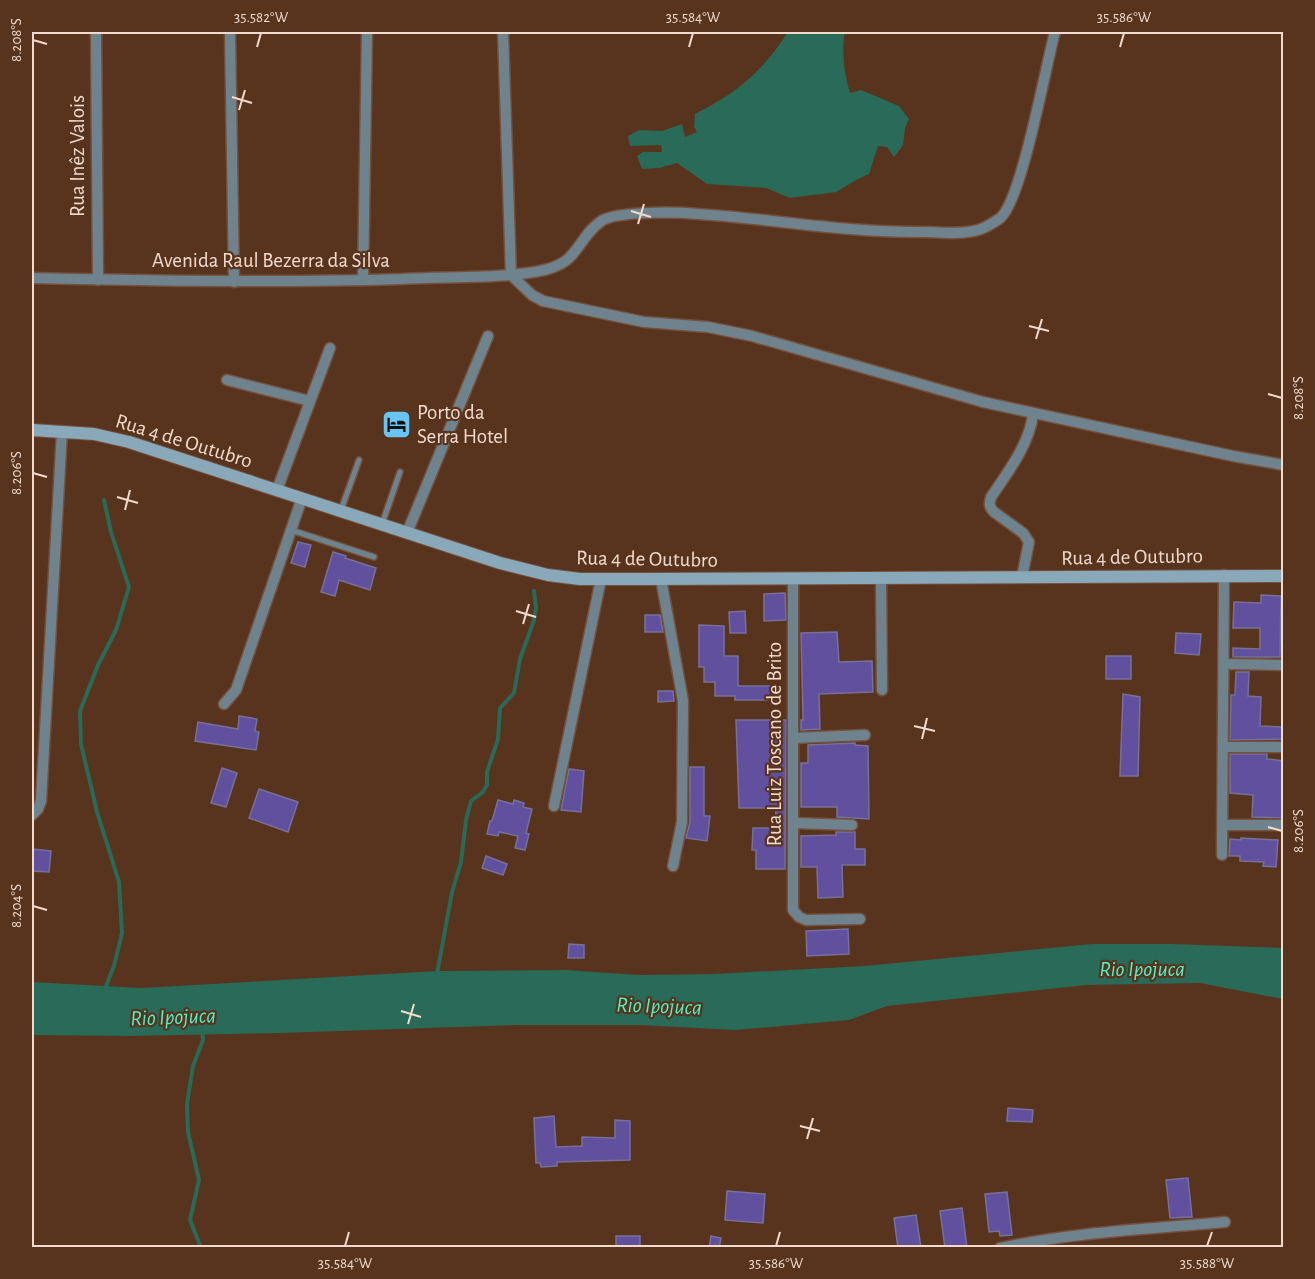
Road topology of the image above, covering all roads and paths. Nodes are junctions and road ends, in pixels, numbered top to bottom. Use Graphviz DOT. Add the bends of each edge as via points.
graph roads {
  1 [pos="96,32"];
  2 [pos="230,32"];
  3 [pos="367,32"];
  4 [pos="503,32"];
  5 [pos="1054,32"];
  6 [pos="511,275"];
  7 [pos="32,278"];
  8 [pos="98,280"];
  9 [pos="363,280"];
  10 [pos="234,282"];
  11 [pos="488,336"];
  12 [pos="330,348"];
  13 [pos="227,380"];
  14 [pos="310,401"];
  15 [pos="1033,414"];
  16 [pos="32,430"];
  17 [pos="62,431"];
  18 [pos="359,460"];
  19 [pos="1284,465"];
  20 [pos="400,472"];
  21 [pos="277,490"];
  22 [pos="302,498"];
  23 [pos="341,512"];
  24 [pos="381,525"];
  25 [pos="291,530"];
  26 [pos="407,533"];
  27 [pos="374,558"];
  28 [pos="1224,575"];
  29 [pos="1284,576"];
  30 [pos="1022,577"];
  31 [pos="601,579"];
  32 [pos="661,579"];
  33 [pos="793,579"];
  34 [pos="881,579"];
  35 [pos="1225,664"];
  36 [pos="1284,665"];
  37 [pos="882,690"];
  38 [pos="224,704"];
  39 [pos="865,735"];
  40 [pos="793,738"];
  41 [pos="1223,747"];
  42 [pos="1284,747"];
  43 [pos="554,806"];
  44 [pos="32,815"];
  45 [pos="795,823"];
  46 [pos="852,825"];
  47 [pos="1224,825"];
  48 [pos="1284,825"];
  49 [pos="1222,855"];
  50 [pos="673,866"];
  51 [pos="860,920"];
  52 [pos="1225,1222"];
  53 [pos="1000,1248"];
  1 -- 8 [label="street, Rua Inêz Valois"];
  2 -- 10 [label="street"];
  3 -- 9 [label="street"];
  4 -- 6 [label="street"];
  5 -- 6 [label="street, Avenida Raul Bezerra da Silva" via="1010,205 1003,217 976,231 892,232 696,213 615,216 593,228 561,264"];
  6 -- 9 [label="street, Avenida Raul Bezerra da Silva"];
  6 -- 15 [label="street" via="543,301 644,322 708,327 752,336"];
  7 -- 8 [label="street, Avenida Raul Bezerra da Silva"];
  8 -- 10 [label="street, Avenida Raul Bezerra da Silva"];
  9 -- 10 [label="street, Avenida Raul Bezerra da Silva"];
  11 -- 26 [label="street"];
  12 -- 14 [label="street"];
  13 -- 14 [label="street"];
  14 -- 21 [label="street"];
  15 -- 19 [label="street"];
  15 -- 30 [label="street" via="1014,464 989,503 1029,542"];
  16 -- 17 [label="main road, Rua 4 de Outubro"];
  17 -- 21 [label="main road, Rua 4 de Outubro" via="129,442"];
  17 -- 44 [label="street" via="41,801"];
  18 -- 23 [label="lane"];
  20 -- 24 [label="lane"];
  21 -- 22 [label="main road, Rua 4 de Outubro"];
  22 -- 23 [label="main road, Rua 4 de Outubro"];
  22 -- 25 [label="street"];
  23 -- 24 [label="main road, Rua 4 de Outubro"];
  24 -- 26 [label="main road, Rua 4 de Outubro"];
  25 -- 27 [label="lane"];
  25 -- 38 [label="street" via="236,690"];
  26 -- 31 [label="main road, Rua 4 de Outubro" via="548,576"];
  28 -- 29 [label="main road, Rua 4 de Outubro"];
  28 -- 30 [label="main road, Rua 4 de Outubro"];
  28 -- 35 [label="street"];
  30 -- 34 [label="main road, Rua 4 de Outubro"];
  31 -- 32 [label="main road, Rua 4 de Outubro"];
  31 -- 43 [label="street"];
  32 -- 33 [label="main road, Rua 4 de Outubro"];
  32 -- 50 [label="street" via="683,701 682,822"];
  33 -- 34 [label="main road, Rua 4 de Outubro"];
  33 -- 40 [label="street, Rua Luiz Toscano de Brito"];
  34 -- 37 [label="street"];
  35 -- 36 [label="street"];
  35 -- 41 [label="street"];
  39 -- 40 [label="street"];
  40 -- 45 [label="street, Rua Luiz Toscano de Brito"];
  41 -- 42 [label="street"];
  41 -- 47 [label="street"];
  45 -- 46 [label="street"];
  45 -- 51 [label="street, Rua Luiz Toscano de Brito" via="793,910 806,920"];
  47 -- 48 [label="street"];
  47 -- 49 [label="street"];
  52 -- 53 [label="street" via="1084,1234"];
}
